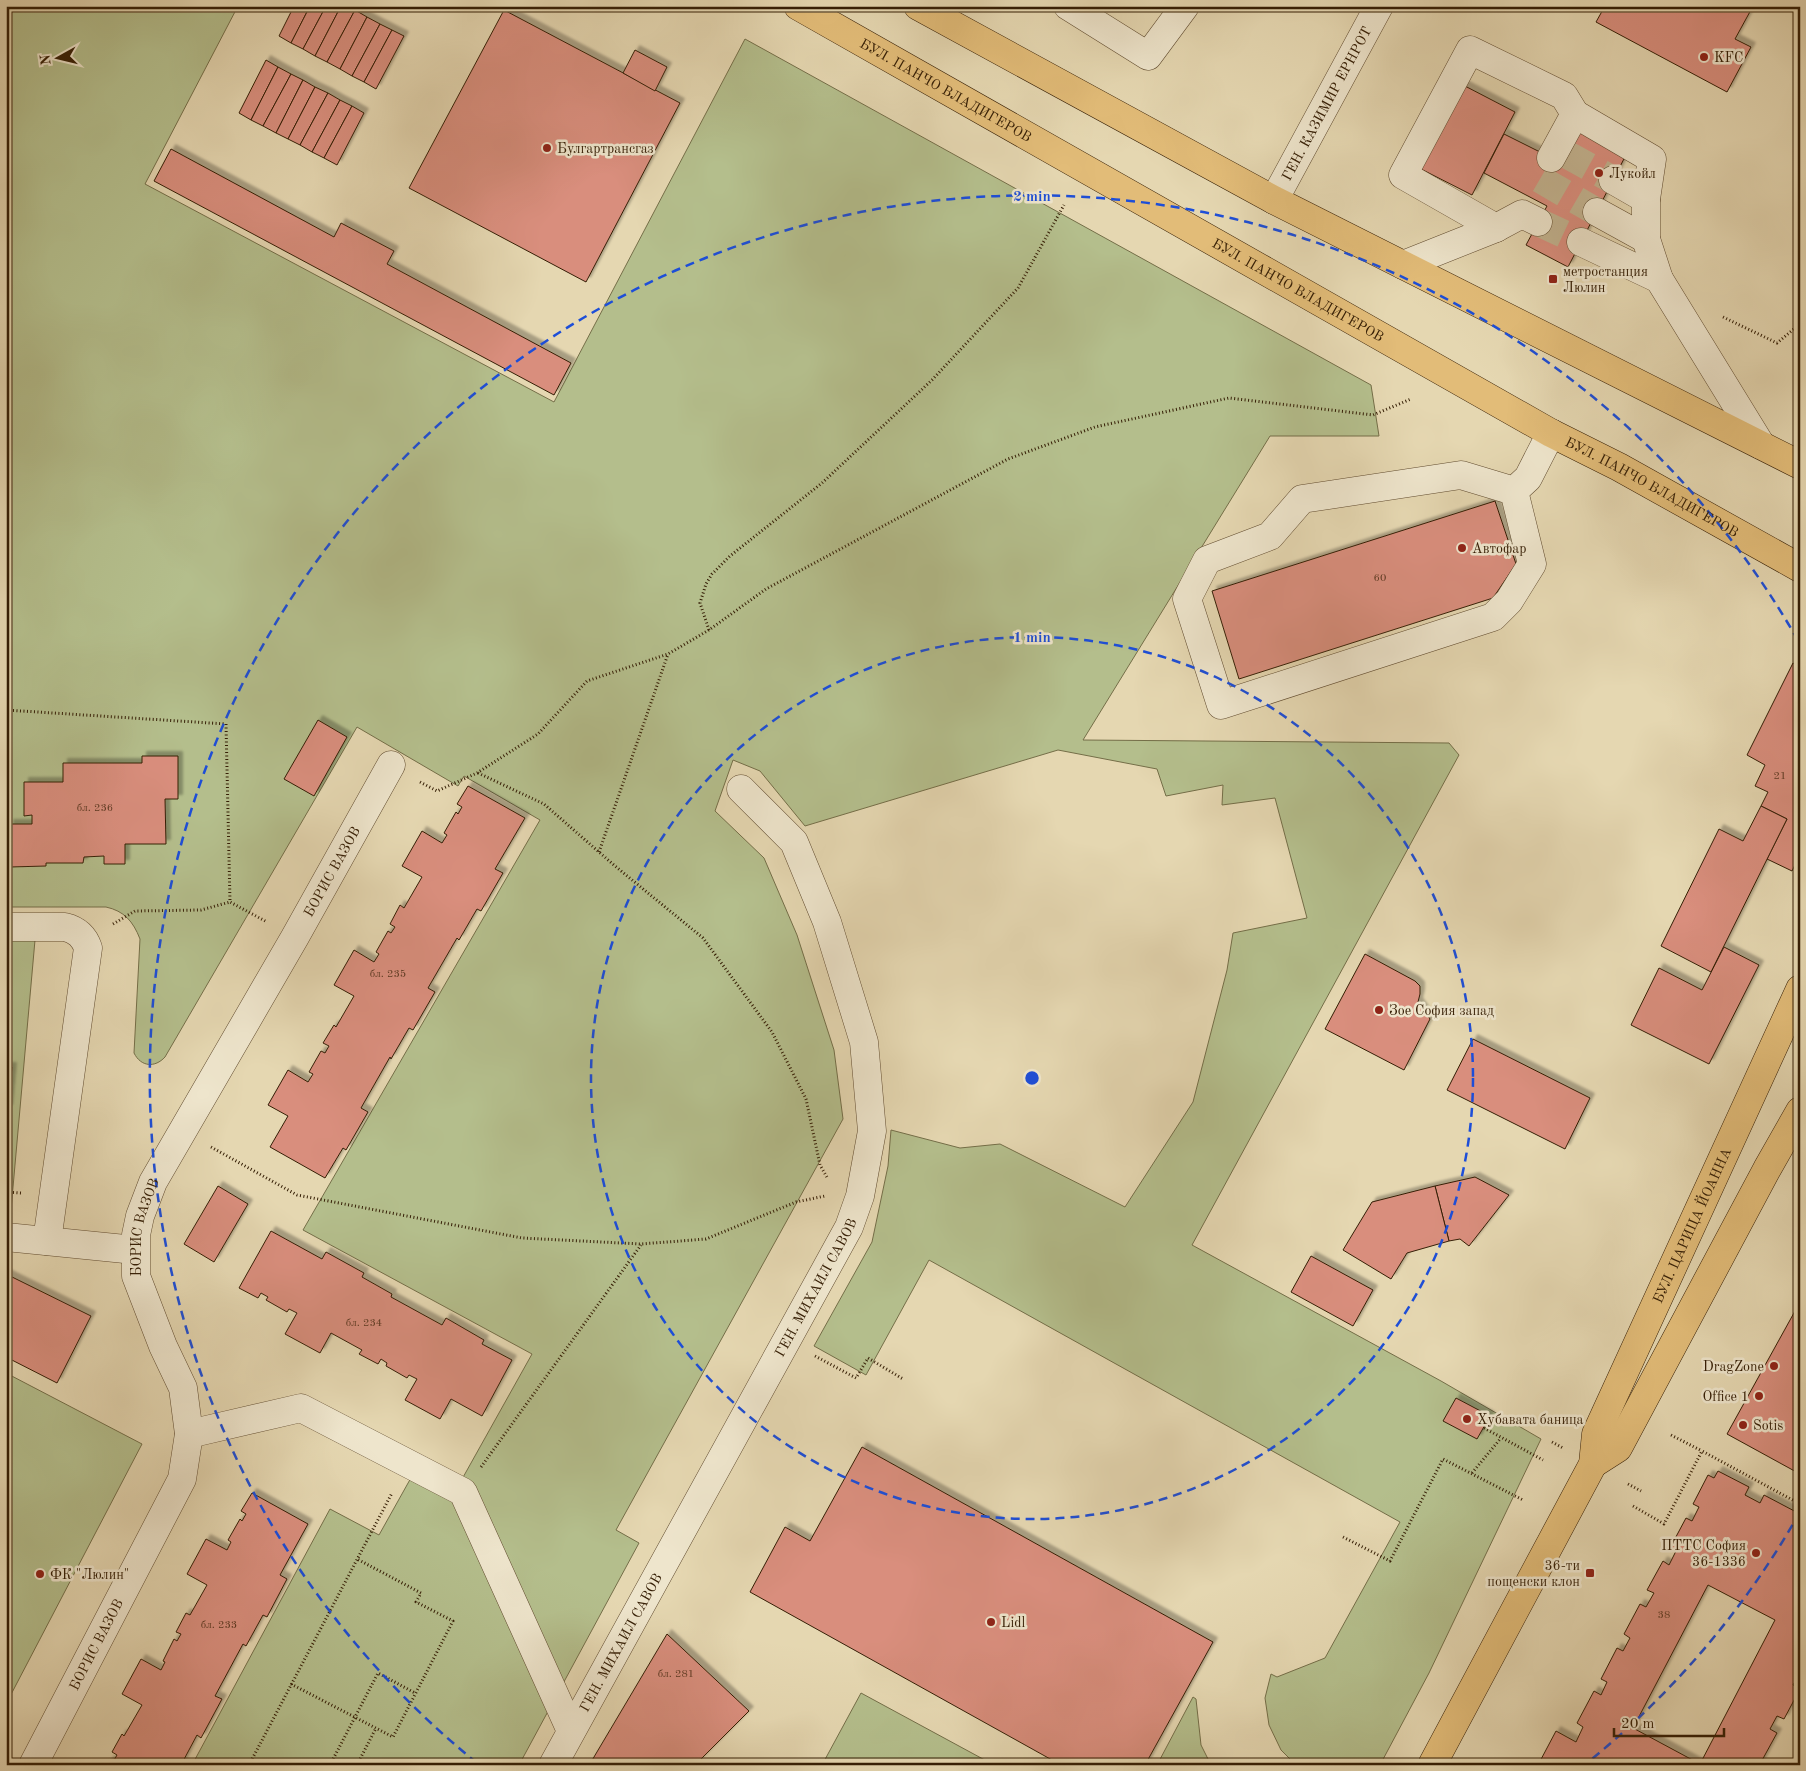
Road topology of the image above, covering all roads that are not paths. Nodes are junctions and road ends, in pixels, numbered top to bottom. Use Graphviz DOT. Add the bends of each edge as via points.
graph roads {
  1 [pos="798,6"];
  2 [pos="918,6"];
  3 [pos="1068,6"];
  4 [pos="1186,6"];
  5 [pos="1380,6"];
  6 [pos="1575,114"];
  7 [pos="1557,153"];
  8 [pos="1613,180"];
  9 [pos="1646,199"];
  10 [pos="1274,200"];
  11 [pos="1530,211"];
  12 [pos="1597,212"];
  13 [pos="1496,228"];
  14 [pos="1646,239"];
  15 [pos="1581,242"];
  16 [pos="1403,265"];
  17 [pos="1659,279"];
  18 [pos="1551,433"];
  19 [pos="1761,445"];
  20 [pos="1800,465"];
  21 [pos="1514,490"];
  22 [pos="1800,568"];
  23 [pos="391,765"];
  24 [pos="741,789"];
  25 [pos="6,927"];
  26 [pos="1800,989"];
  27 [pos="1800,1111"];
  28 [pos="6,1237"];
  29 [pos="47,1241"];
  30 [pos="135,1250"];
  31 [pos="190,1434"];
  32 [pos="1593,1464"];
  33 [pos="571,1731"];
  34 [pos="33,1765"];
  35 [pos="553,1765"];
  36 [pos="1432,1765"];
  1 -- 18 [label="main road, БУЛ. ПАНЧО ВЛАДИГЕРОВ"];
  2 -- 10 [label="main road"];
  3 -- 4 [label="street" via="1148,56"];
  5 -- 10 [label="street, ГЕН. КАЗИМИР ЕРНРОТ"];
  6 -- 7 [label="street"];
  6 -- 9 [label="street" via="1652,159"];
  6 -- 13 [label="street" via="1564,96 1470,50 1403,175"];
  8 -- 9 [label="street"];
  9 -- 14 [label="street"];
  10 -- 16 [label="main road"];
  11 -- 13 [label="street"];
  12 -- 14 [label="street"];
  13 -- 16 [label="street"];
  14 -- 17 [label="street"];
  15 -- 17 [label="street"];
  16 -- 19 [label="main road"];
  17 -- 19 [label="street"];
  18 -- 21 [label="street" via="1528,478"];
  18 -- 22 [label="main road, БУЛ. ПАНЧО ВЛАДИГЕРОВ"];
  19 -- 20 [label="main road"];
  21 -- 21 [label="street" via="1461,475 1302,499 1270,536 1207,560 1187,599 1221,705 1493,617 1509,601 1532,564"];
  23 -- 30 [label="street, БОРИС ВАЗОВ" via="153,1182 140,1216"];
  24 -- 33 [label="street, ГЕН. МИХАИЛ САВОВ" via="794,842 827,922 864,1042 872,1131 848,1195 848,1227"];
  25 -- 29 [label="street" via="65,927 73,929 86,940 88,956"];
  26 -- 32 [label="main road, БУЛ. ЦАРИЦА ЙОАННА" via="1596,1434"];
  27 -- 32 [label="main road, БУЛ. ЦАРИЦА ЙОАННА" via="1618,1448"];
  28 -- 29 [label="street"];
  29 -- 30 [label="street"];
  30 -- 31 [label="street, БОРИС ВАЗОВ" via="136,1276 183,1388"];
  31 -- 33 [label="street" via="301,1408 463,1492"];
  31 -- 34 [label="street, БОРИС ВАЗОВ" via="182,1479"];
  32 -- 36 [label="main road, БУЛ. ЦАРИЦА ЙОАННА"];
  33 -- 35 [label="street, ГЕН. МИХАИЛ САВОВ"];
}
